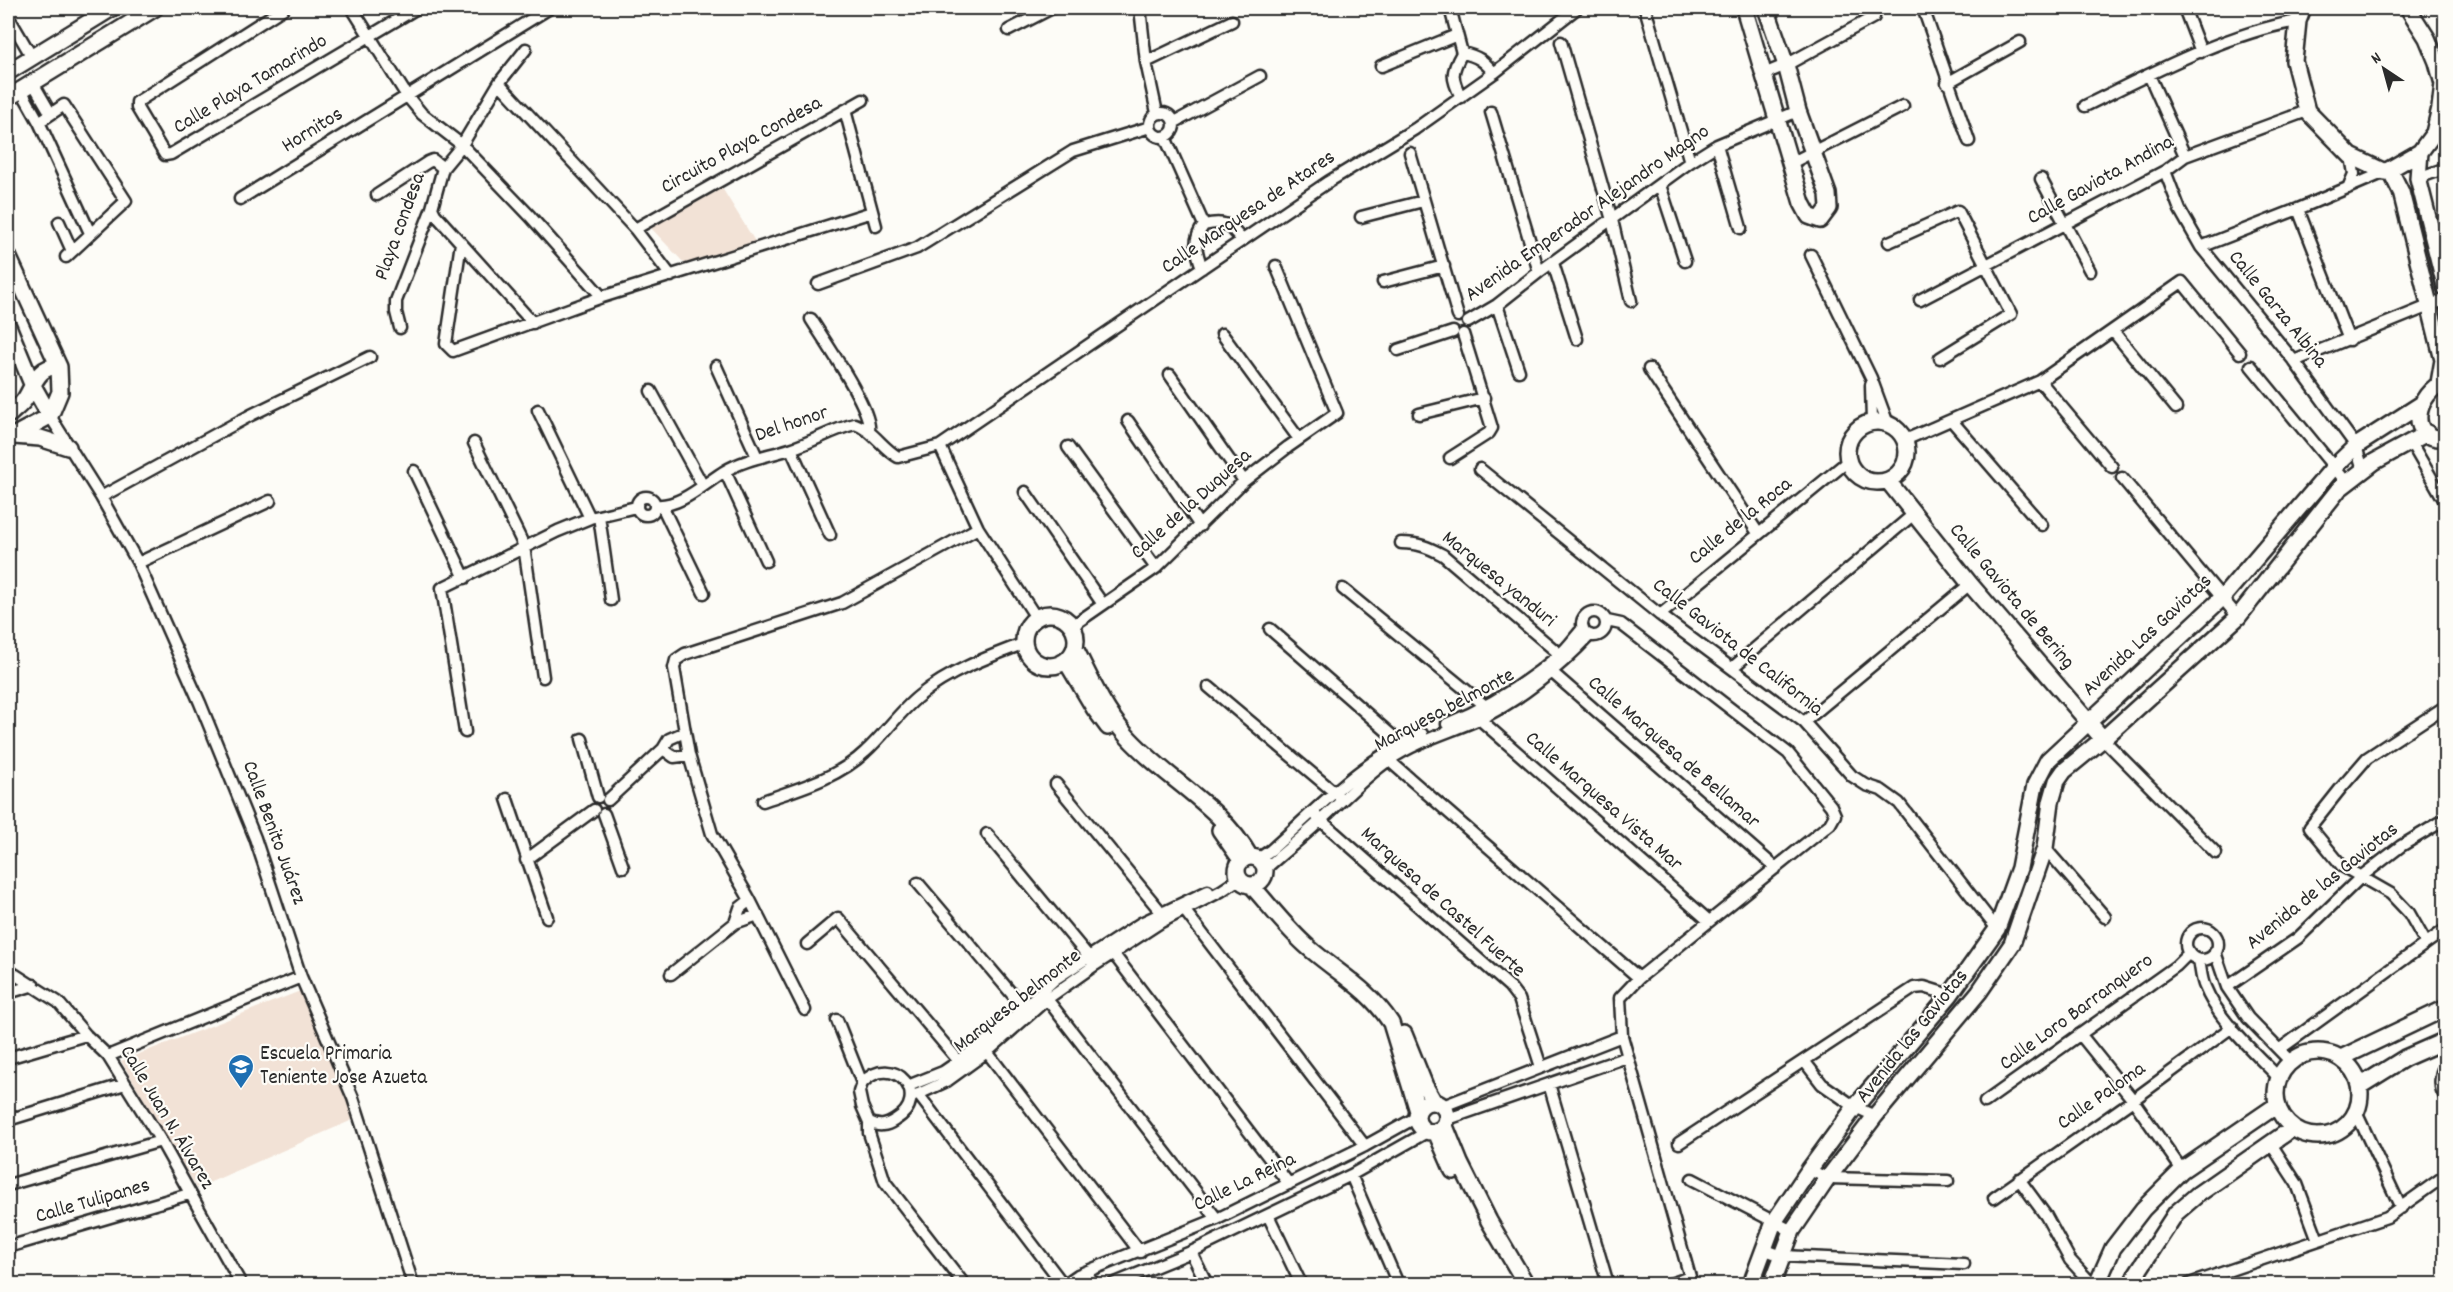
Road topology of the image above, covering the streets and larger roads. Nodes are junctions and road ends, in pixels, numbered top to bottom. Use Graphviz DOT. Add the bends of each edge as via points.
graph roads {
  1 [pos="112,8"];
  2 [pos="155,8"];
  3 [pos="284,8"];
  4 [pos="352,8"];
  5 [pos="417,8"];
  6 [pos="1052,8"];
  7 [pos="1140,8"];
  8 [pos="1451,8"];
  9 [pos="1577,8"];
  10 [pos="1646,8"];
  11 [pos="1744,8"];
  12 [pos="1766,8"];
  13 [pos="1923,8"];
  14 [pos="2184,8"];
  15 [pos="548,9"];
  16 [pos="2414,9"];
  17 [pos="2301,14"];
  18 [pos="8,16"];
  19 [pos="1874,17"];
  20 [pos="1232,21"];
  21 [pos="1009,30"];
  22 [pos="1457,35"];
  23 [pos="369,37"];
  24 [pos="60,40"];
  25 [pos="1561,42"];
  26 [pos="2020,42"];
  27 [pos="526,50"];
  28 [pos="2202,52"];
  29 [pos="1462,53"];
  30 [pos="32,57"];
  31 [pos="1146,62"];
  32 [pos="1786,65"];
  33 [pos="1381,66"];
  34 [pos="8,72"];
  35 [pos="1494,74"];
  36 [pos="1764,74"];
  37 [pos="2149,75"];
  38 [pos="1260,76"];
  39 [pos="499,83"];
  40 [pos="1947,83"];
  41 [pos="2444,83"];
  42 [pos="26,87"];
  43 [pos="407,96"];
  44 [pos="1461,97"];
  45 [pos="863,100"];
  46 [pos="1903,106"];
  47 [pos="2085,106"];
  48 [pos="844,110"];
  49 [pos="1798,111"];
  50 [pos="2307,111"];
  51 [pos="1491,112"];
  52 [pos="1157,113"];
  53 [pos="51,114"];
  54 [pos="1777,120"];
  55 [pos="39,122"];
  56 [pos="1175,122"];
  57 [pos="1150,127"];
  58 [pos="1165,137"];
  59 [pos="1969,141"];
  60 [pos="462,145"];
  61 [pos="1718,145"];
  62 [pos="1813,152"];
  63 [pos="2420,152"];
  64 [pos="1410,153"];
  65 [pos="2185,156"];
  66 [pos="2351,156"];
  67 [pos="1690,162"];
  68 [pos="1791,163"];
  69 [pos="443,168"];
  70 [pos="2445,168"];
  71 [pos="2165,171"];
  72 [pos="2388,171"];
  73 [pos="2418,178"];
  74 [pos="2041,179"];
  75 [pos="1660,185"];
  76 [pos="2348,188"];
  77 [pos="377,195"];
  78 [pos="240,199"];
  79 [pos="1423,201"];
  80 [pos="432,208"];
  81 [pos="2298,209"];
  82 [pos="872,212"];
  83 [pos="1361,217"];
  84 [pos="1612,220"];
  85 [pos="59,222"];
  86 [pos="2064,224"];
  87 [pos="1204,225"];
  88 [pos="876,226"];
  89 [pos="635,228"];
  90 [pos="1741,228"];
  91 [pos="90,232"];
  92 [pos="1242,240"];
  93 [pos="1889,242"];
  94 [pos="461,243"];
  95 [pos="2201,247"];
  96 [pos="2441,253"];
  97 [pos="1810,255"];
  98 [pos="8,256"];
  99 [pos="1685,261"];
  100 [pos="1553,262"];
  101 [pos="1986,265"];
  102 [pos="1276,266"];
  103 [pos="1444,266"];
  104 [pos="1202,268"];
  105 [pos="1539,272"];
  106 [pos="2090,272"];
  107 [pos="671,276"];
  108 [pos="1383,282"];
  109 [pos="818,284"];
  110 [pos="2445,289"];
  111 [pos="602,297"];
  112 [pos="2445,299"];
  113 [pos="1920,300"];
  114 [pos="1631,302"];
  115 [pos="1497,305"];
  116 [pos="2429,306"];
  117 [pos="811,319"];
  118 [pos="1463,319"];
  119 [pos="533,323"];
  120 [pos="8,326"];
  121 [pos="400,328"];
  122 [pos="2113,331"];
  123 [pos="1458,333"];
  124 [pos="1222,334"];
  125 [pos="1577,339"];
  126 [pos="2349,340"];
  127 [pos="1398,350"];
  128 [pos="2240,353"];
  129 [pos="370,357"];
  130 [pos="1940,358"];
  131 [pos="2294,361"];
  132 [pos="716,366"];
  133 [pos="2251,366"];
  134 [pos="58,367"];
  135 [pos="1649,369"];
  136 [pos="1519,371"];
  137 [pos="1170,375"];
  138 [pos="2040,381"];
  139 [pos="2442,382"];
  140 [pos="35,391"];
  141 [pos="651,391"];
  142 [pos="1484,398"];
  143 [pos="2420,405"];
  144 [pos="2176,408"];
  145 [pos="538,410"];
  146 [pos="1419,414"];
  147 [pos="9,415"];
  148 [pos="50,416"];
  149 [pos="1128,421"];
  150 [pos="1952,421"];
  151 [pos="1880,423"];
  152 [pos="869,431"];
  153 [pos="2427,433"];
  154 [pos="11,437"];
  155 [pos="2445,438"];
  156 [pos="1299,439"];
  157 [pos="1905,440"];
  158 [pos="2409,441"];
  159 [pos="474,443"];
  160 [pos="940,446"];
  161 [pos="2356,446"];
  162 [pos="68,447"];
  163 [pos="1068,447"];
  164 [pos="791,449"];
  165 [pos="757,457"];
  166 [pos="1450,458"];
  167 [pos="1848,461"];
  168 [pos="2112,467"];
  169 [pos="2333,468"];
  170 [pos="1480,469"];
  171 [pos="2363,470"];
  172 [pos="414,471"];
  173 [pos="725,471"];
  174 [pos="2122,478"];
  175 [pos="1244,481"];
  176 [pos="1888,481"];
  177 [pos="2347,483"];
  178 [pos="703,486"];
  179 [pos="1025,492"];
  180 [pos="101,497"];
  181 [pos="270,501"];
  182 [pos="2445,503"];
  183 [pos="659,506"];
  184 [pos="1915,513"];
  185 [pos="595,517"];
  186 [pos="2042,525"];
  187 [pos="1200,526"];
  188 [pos="978,528"];
  189 [pos="1758,533"];
  190 [pos="830,535"];
  191 [pos="1401,543"];
  192 [pos="524,546"];
  193 [pos="766,561"];
  194 [pos="138,563"];
  195 [pos="1156,568"];
  196 [pos="465,578"];
  197 [pos="1970,584"];
  198 [pos="1343,589"];
  199 [pos="704,593"];
  200 [pos="2222,598"];
  201 [pos="611,600"];
  202 [pos="1102,603"];
  203 [pos="1660,615"];
  204 [pos="2238,617"];
  205 [pos="1037,619"];
  206 [pos="1607,621"];
  207 [pos="1072,626"];
  208 [pos="1270,629"];
  209 [pos="1586,631"];
  210 [pos="1025,642"];
  211 [pos="1075,648"];
  212 [pos="1563,658"];
  213 [pos="1066,661"];
  214 [pos="1732,668"];
  215 [pos="1548,669"];
  216 [pos="543,677"];
  217 [pos="1209,687"];
  218 [pos="2445,706"];
  219 [pos="1488,709"];
  220 [pos="1476,715"];
  221 [pos="2088,721"];
  222 [pos="1804,722"];
  223 [pos="465,732"];
  224 [pos="685,732"];
  225 [pos="582,739"];
  226 [pos="2103,739"];
  227 [pos="1404,746"];
  228 [pos="663,749"];
  229 [pos="689,755"];
  230 [pos="1385,758"];
  231 [pos="1056,784"];
  232 [pos="1339,795"];
  233 [pos="603,798"];
  234 [pos="507,799"];
  235 [pos="763,801"];
  236 [pos="599,812"];
  237 [pos="1316,817"];
  238 [pos="2445,819"];
  239 [pos="987,834"];
  240 [pos="2045,848"];
  241 [pos="2216,853"];
  242 [pos="526,860"];
  243 [pos="623,867"];
  244 [pos="1776,868"];
  245 [pos="1250,871"];
  246 [pos="2362,876"];
  247 [pos="918,883"];
  248 [pos="750,900"];
  249 [pos="1185,911"];
  250 [pos="758,915"];
  251 [pos="1165,916"];
  252 [pos="547,917"];
  253 [pos="2105,917"];
  254 [pos="1709,921"];
  255 [pos="735,923"];
  256 [pos="2445,928"];
  257 [pos="1996,932"];
  258 [pos="2426,943"];
  259 [pos="807,944"];
  260 [pos="1110,949"];
  261 [pos="1984,950"];
  262 [pos="2215,952"];
  263 [pos="2189,953"];
  264 [pos="2199,960"];
  265 [pos="1092,961"];
  266 [pos="8,970"];
  267 [pos="671,974"];
  268 [pos="302,977"];
  269 [pos="1640,978"];
  270 [pos="34,985"];
  271 [pos="2227,987"];
  272 [pos="8,993"];
  273 [pos="1950,995"];
  274 [pos="1047,999"];
  275 [pos="2445,1008"];
  276 [pos="805,1010"];
  277 [pos="1026,1011"];
  278 [pos="837,1020"];
  279 [pos="2232,1027"];
  280 [pos="2080,1034"];
  281 [pos="86,1035"];
  282 [pos="1622,1036"];
  283 [pos="2441,1042"];
  284 [pos="2280,1049"];
  285 [pos="987,1052"];
  286 [pos="108,1056"];
  287 [pos="1627,1057"];
  288 [pos="8,1058"];
  289 [pos="2341,1058"];
  290 [pos="1805,1062"];
  291 [pos="2290,1062"];
  292 [pos="2445,1063"];
  293 [pos="962,1064"];
  294 [pos="1541,1067"];
  295 [pos="2279,1078"];
  296 [pos="862,1083"];
  297 [pos="125,1084"];
  298 [pos="1549,1084"];
  299 [pos="2360,1086"];
  300 [pos="912,1092"];
  301 [pos="2445,1097"];
  302 [pos="2133,1100"];
  303 [pos="1985,1102"];
  304 [pos="2277,1105"];
  305 [pos="1855,1107"];
  306 [pos="2356,1112"];
  307 [pos="1418,1114"];
  308 [pos="1875,1116"];
  309 [pos="8,1120"];
  310 [pos="1439,1120"];
  311 [pos="869,1122"];
  312 [pos="2293,1128"];
  313 [pos="161,1141"];
  314 [pos="1679,1143"];
  315 [pos="2271,1144"];
  316 [pos="1365,1146"];
  317 [pos="1809,1170"];
  318 [pos="2182,1170"];
  319 [pos="1351,1175"];
  320 [pos="2445,1176"];
  321 [pos="1828,1178"];
  322 [pos="1692,1179"];
  323 [pos="2019,1179"];
  324 [pos="1948,1181"];
  325 [pos="1288,1184"];
  326 [pos="8,1185"];
  327 [pos="189,1194"];
  328 [pos="1994,1198"];
  329 [pos="2401,1208"];
  330 [pos="1268,1215"];
  331 [pos="1217,1219"];
  332 [pos="1774,1222"];
  333 [pos="1792,1231"];
  334 [pos="2318,1240"];
  335 [pos="8,1247"];
  336 [pos="1763,1249"];
  337 [pos="1140,1252"];
  338 [pos="1191,1252"];
  339 [pos="1782,1256"];
  340 [pos="1964,1264"];
  341 [pos="1086,1272"];
  342 [pos="1691,1281"];
  343 [pos="241,1284"];
  344 [pos="412,1284"];
  345 [pos="964,1284"];
  346 [pos="1064,1284"];
  347 [pos="1094,1284"];
  348 [pos="1113,1284"];
  349 [pos="1207,1284"];
  350 [pos="1301,1284"];
  351 [pos="1398,1284"];
  352 [pos="1516,1284"];
  353 [pos="1526,1284"];
  354 [pos="1608,1284"];
  355 [pos="1670,1284"];
  356 [pos="1751,1284"];
  357 [pos="1772,1284"];
  358 [pos="2092,1284"];
  359 [pos="2097,1284"];
  360 [pos="2133,1284"];
  361 [pos="2189,1284"];
  1 -- 24 [label="street"];
  2 -- 42 [label="street"];
  3 -- 23 [label="street, Calle Playa Tamarindo" via="137,102 160,151 171,154"];
  4 -- 23 [label="street"];
  5 -- 23 [label="street, Calle Playa Tamarindo"];
  6 -- 21 [label="street"];
  7 -- 31 [label="street"];
  8 -- 22 [label="street"];
  9 -- 35 [label="street, Calle Marquesa de Atares"];
  10 -- 67 [label="street"];
  11 -- 36 [label="street"];
  12 -- 32 [label="street"];
  13 -- 40 [label="street"];
  14 -- 28 [label="street"];
  15 -- 43 [label="street, Hornitos"];
  16 -- 41 [label="street"];
  17 -- 28 [label="street"];
  17 -- 50 [label="street" via="2294,61"];
  18 -- 30 [label="street"];
  19 -- 32 [label="street"];
  20 -- 31 [label="street"];
  22 -- 29 [label="street"];
  22 -- 33 [label="street"];
  23 -- 43 [label="street"];
  24 -- 30 [label="street"];
  24 -- 42 [label="street" via="66,53"];
  25 -- 84 [label="street"];
  26 -- 40 [label="street"];
  27 -- 39 [label="street"];
  28 -- 37 [label="street"];
  29 -- 35 [label="street" via="1484,60"];
  29 -- 44 [label="street" via="1452,69"];
  30 -- 34 [label="street"];
  31 -- 52 [label="street"];
  32 -- 36 [label="street"];
  32 -- 49 [label="street"];
  35 -- 44 [label="street, Calle Marquesa de Atares"];
  36 -- 54 [label="street"];
  37 -- 47 [label="street"];
  37 -- 65 [label="street"];
  38 -- 56 [label="street"];
  39 -- 60 [label="street"];
  39 -- 89 [label="street"];
  40 -- 59 [label="street"];
  41 -- 63 [label="street" via="2434,133"];
  42 -- 53 [label="street"];
  42 -- 55 [label="street"];
  43 -- 60 [label="street" via="422,114"];
  43 -- 78 [label="street, Hornitos"];
  44 -- 92 [label="street, Calle Marquesa de Atares"];
  45 -- 48 [label="street"];
  46 -- 62 [label="street"];
  48 -- 82 [label="street, Circuito Playa Condesa"];
  48 -- 89 [label="street, Circuito Playa Condesa"];
  49 -- 54 [label="street, Avenida Emperador Alejandro Magno"];
  49 -- 62 [label="street"];
  50 -- 65 [label="street, Calle Gaviota Andina"];
  50 -- 66 [label="street"];
  51 -- 105 [label="street"];
  52 -- 56 [label="street" via="1165,112"];
  52 -- 57 [label="street"];
  53 -- 55 [label="street"];
  53 -- 91 [label="street" via="64,105 126,201"];
  54 -- 61 [label="street, Avenida Emperador Alejandro Magno"];
  54 -- 68 [label="street"];
  55 -- 91 [label="street"];
  56 -- 58 [label="street" via="1173,131"];
  57 -- 58 [label="street" via="1156,135"];
  57 -- 109 [label="street" via="1073,151 917,248"];
  58 -- 87 [label="street"];
  60 -- 69 [label="street, Playa condesa"];
  60 -- 111 [label="street"];
  61 -- 67 [label="street, Avenida Emperador Alejandro Magno"];
  61 -- 90 [label="street"];
  62 -- 68 [label="street"];
  62 -- 68 [label="street" via="1829,208 1820,220 1809,216 1802,203"];
  63 -- 72 [label="street"];
  63 -- 73 [label="street"];
  64 -- 79 [label="street"];
  65 -- 71 [label="street, Calle Gaviota Andina"];
  66 -- 72 [label="street"];
  66 -- 76 [label="street" via="2354,174"];
  67 -- 75 [label="street, Avenida Emperador Alejandro Magno"];
  69 -- 77 [label="street" via="433,160 428,162"];
  69 -- 80 [label="street, Playa condesa"];
  70 -- 73 [label="street"];
  71 -- 86 [label="street, Calle Gaviota Andina"];
  71 -- 95 [label="street, Calle Garza Albina" via="2180,210"];
  72 -- 76 [label="street"];
  72 -- 116 [label="street, Avenida Las Gaviotas" via="2401,192"];
  73 -- 96 [label="street"];
  74 -- 86 [label="street"];
  75 -- 84 [label="street, Avenida Emperador Alejandro Magno"];
  75 -- 99 [label="street"];
  76 -- 81 [label="street"];
  79 -- 83 [label="street"];
  79 -- 103 [label="street"];
  80 -- 94 [label="street"];
  80 -- 121 [label="street, Playa condesa" via="399,292 396,312"];
  81 -- 95 [label="street"];
  81 -- 126 [label="street"];
  82 -- 88 [label="street, Circuito Playa Condesa"];
  82 -- 107 [label="street"];
  84 -- 100 [label="street, Avenida Emperador Alejandro Magno"];
  84 -- 114 [label="street"];
  85 -- 91 [label="street" via="69,254"];
  86 -- 101 [label="street, Calle Gaviota Andina"];
  86 -- 106 [label="street"];
  87 -- 92 [label="street" via="1229,225"];
  87 -- 104 [label="street" via="1196,236"];
  89 -- 107 [label="street"];
  92 -- 104 [label="street, Calle Marquesa de Atares"];
  93 -- 101 [label="street" via="1958,211"];
  94 -- 119 [label="street"];
  94 -- 119 [label="street" via="448,349 453,351"];
  95 -- 131 [label="street, Calle Garza Albina"];
  96 -- 110 [label="street"];
  97 -- 151 [label="street" via="1871,378"];
  98 -- 134 [label="street"];
  100 -- 105 [label="street, Avenida Emperador Alejandro Magno"];
  100 -- 125 [label="street"];
  101 -- 113 [label="street, Calle Gaviota Andina"];
  101 -- 130 [label="street" via="2011,314"];
  102 -- 156 [label="street, Calle de la Duquesa" via="1337,413"];
  103 -- 108 [label="street"];
  103 -- 118 [label="street"];
  104 -- 160 [label="street, Calle Marquesa de Atares"];
  105 -- 115 [label="street, Avenida Emperador Alejandro Magno"];
  107 -- 111 [label="street"];
  111 -- 119 [label="street"];
  112 -- 116 [label="street"];
  115 -- 118 [label="street, Avenida Emperador Alejandro Magno"];
  115 -- 136 [label="street"];
  116 -- 126 [label="street"];
  116 -- 139 [label="street, Avenida Las Gaviotas" via="2443,360"];
  117 -- 152 [label="street" via="863,405"];
  118 -- 123 [label="street" via="1468,328"];
  118 -- 123 [label="street" via="1451,323"];
  120 -- 140 [label="street, Calle Benito Juárez"];
  122 -- 128 [label="street" via="2182,282"];
  122 -- 138 [label="street"];
  122 -- 144 [label="street"];
  123 -- 127 [label="street"];
  123 -- 142 [label="street"];
  124 -- 156 [label="street"];
  126 -- 131 [label="street"];
  129 -- 180 [label="street" via="251,415"];
  131 -- 161 [label="street, Calle Garza Albina"];
  132 -- 165 [label="street"];
  133 -- 169 [label="street"];
  134 -- 140 [label="street" via="45,369"];
  134 -- 148 [label="street" via="60,392"];
  135 -- 189 [label="street"];
  137 -- 175 [label="street"];
  138 -- 150 [label="street"];
  138 -- 168 [label="street"];
  139 -- 143 [label="street, Avenida Las Gaviotas"];
  140 -- 147 [label="street"];
  140 -- 148 [label="street, Calle Benito Juárez"];
  141 -- 178 [label="street"];
  142 -- 146 [label="street"];
  142 -- 166 [label="street" via="1491,431"];
  143 -- 153 [label="street" via="2418,420"];
  143 -- 161 [label="street, Avenida Las Gaviotas"];
  145 -- 185 [label="street"];
  148 -- 154 [label="street"];
  148 -- 162 [label="street, Calle Benito Juárez"];
  149 -- 187 [label="street"];
  150 -- 157 [label="street"];
  150 -- 186 [label="street"];
  151 -- 157 [label="street" via="1898,430"];
  151 -- 167 [label="street" via="1855,432 1847,451"];
  152 -- 160 [label="street" via="898,457"];
  152 -- 164 [label="street, Del honor" via="855,424"];
  153 -- 155 [label="street"];
  153 -- 158 [label="street"];
  154 -- 162 [label="street" via="40,438"];
  156 -- 175 [label="street, Calle de la Duquesa"];
  157 -- 176 [label="street" via="1905,464"];
  158 -- 171 [label="street"];
  158 -- 182 [label="street"];
  159 -- 192 [label="street"];
  160 -- 188 [label="street"];
  161 -- 169 [label="street, Avenida Las Gaviotas"];
  161 -- 171 [label="street, Calle Garza Albina"];
  162 -- 180 [label="street, Calle Benito Juárez"];
  163 -- 195 [label="street"];
  164 -- 165 [label="street, Del honor"];
  164 -- 190 [label="street"];
  165 -- 173 [label="street, Del honor"];
  167 -- 176 [label="street" via="1859,477"];
  167 -- 189 [label="street, Calle de la Roca"];
  169 -- 177 [label="street"];
  169 -- 200 [label="street, Avenida Las Gaviotas"];
  170 -- 203 [label="street, Calle Gaviota de California"];
  171 -- 177 [label="street"];
  172 -- 196 [label="street"];
  173 -- 178 [label="street, Del honor"];
  173 -- 193 [label="street"];
  174 -- 200 [label="street"];
  175 -- 187 [label="street, Calle de la Duquesa"];
  176 -- 184 [label="street, Calle Gaviota de Bering"];
  177 -- 204 [label="street"];
  178 -- 183 [label="street, Del honor"];
  179 -- 202 [label="street"];
  180 -- 194 [label="street, Calle Benito Juárez"];
  181 -- 194 [label="street"];
  183 -- 185 [label="street, Del honor" via="648,497 642,498 636,507"];
  183 -- 199 [label="street"];
  184 -- 197 [label="street, Calle Gaviota de Bering"];
  184 -- 214 [label="street"];
  185 -- 192 [label="street"];
  185 -- 201 [label="street"];
  187 -- 195 [label="street, Calle de la Duquesa"];
  188 -- 205 [label="street"];
  188 -- 224 [label="street" via="842,603 676,660"];
  189 -- 203 [label="street, Calle de la Roca"];
  191 -- 212 [label="street, Marquesa yanduri" via="1417,543 1443,555"];
  192 -- 196 [label="street"];
  192 -- 216 [label="street"];
  194 -- 268 [label="street, Calle Benito Juárez" via="255,838"];
  195 -- 202 [label="street, Calle de la Duquesa"];
  196 -- 223 [label="street" via="442,588"];
  197 -- 221 [label="street, Calle Gaviota de Bering"];
  197 -- 222 [label="street"];
  198 -- 219 [label="street"];
  200 -- 204 [label="street"];
  200 -- 221 [label="street, Avenida Las Gaviotas"];
  202 -- 207 [label="street, Calle de la Duquesa"];
  203 -- 214 [label="street, Calle Gaviota de California"];
  204 -- 226 [label="street"];
  205 -- 207 [label="street" via="1056,615"];
  205 -- 210 [label="street" via="1026,633"];
  206 -- 209 [label="street" via="1602,634"];
  206 -- 209 [label="street" via="1598,612 1590,613 1583,620"];
  206 -- 244 [label="street" via="1621,624 1788,753 1831,806 1835,815 1830,824"];
  207 -- 211 [label="street"];
  208 -- 227 [label="street"];
  209 -- 212 [label="street, Marquesa belmonte"];
  210 -- 213 [label="street" via="1029,655 1039,663 1052,666"];
  210 -- 235 [label="street" via="972,663 918,696 864,754 843,768 818,782"];
  211 -- 213 [label="street"];
  211 -- 245 [label="street" via="1100,698 1126,736 1222,819 1242,843"];
  212 -- 215 [label="street, Marquesa belmonte"];
  213 -- 245 [label="street" via="1121,744 1217,825"];
  214 -- 222 [label="street, Calle Gaviota de California"];
  215 -- 219 [label="street, Marquesa belmonte" via="1523,693"];
  215 -- 244 [label="street, Calle Marquesa de Bellamar"];
  217 -- 232 [label="street"];
  218 -- 246 [label="street" via="2367,758 2310,827 2342,866"];
  219 -- 220 [label="street, Marquesa belmonte"];
  220 -- 227 [label="street, Marquesa belmonte"];
  220 -- 254 [label="street, Calle Marquesa Vista Mar"];
  221 -- 226 [label="street, Calle Gaviota de Bering"];
  221 -- 257 [label="street, Avenida Las Gaviotas" via="2048,760 2035,785 2019,868"];
  222 -- 257 [label="street, Calle Gaviota de California" via="1852,776 1899,803"];
  224 -- 228 [label="street" via="669,739"];
  224 -- 229 [label="street"];
  225 -- 233 [label="street"];
  226 -- 240 [label="street, Avenida las Gaviotas" via="2064,771 2057,782"];
  226 -- 241 [label="street"];
  227 -- 230 [label="street, Marquesa belmonte"];
  228 -- 229 [label="street" via="674,757"];
  228 -- 233 [label="street"];
  229 -- 248 [label="street" via="712,834"];
  230 -- 232 [label="street, Marquesa belmonte"];
  230 -- 269 [label="street"];
  231 -- 251 [label="street"];
  232 -- 237 [label="street, Marquesa belmonte"];
  233 -- 236 [label="street" via="592,805"];
  234 -- 242 [label="street"];
  236 -- 242 [label="street"];
  236 -- 243 [label="street"];
  237 -- 245 [label="street, Marquesa belmonte"];
  237 -- 294 [label="street, Marquesa de Castel Fuerte" via="1509,986 1519,999"];
  238 -- 246 [label="street, Avenida de las Gaviotas"];
  239 -- 265 [label="street"];
  240 -- 253 [label="street"];
  240 -- 308 [label="street, Avenida las Gaviotas" via="2012,944 1979,992"];
  242 -- 252 [label="street"];
  244 -- 254 [label="street"];
  245 -- 249 [label="street, Marquesa belmonte"];
  245 -- 251 [label="street, Marquesa belmonte"];
  245 -- 307 [label="street" via="1308,947 1374,999 1383,1011 1391,1023"];
  245 -- 310 [label="street" via="1299,927 1381,993 1398,1020"];
  246 -- 258 [label="street" via="2409,913"];
  246 -- 271 [label="street, Avenida de las Gaviotas" via="2298,938"];
  247 -- 277 [label="street"];
  248 -- 250 [label="street"];
  248 -- 255 [label="street" via="740,909"];
  249 -- 251 [label="street, Marquesa belmonte"];
  249 -- 316 [label="street"];
  250 -- 255 [label="street"];
  250 -- 276 [label="street"];
  251 -- 260 [label="street, Marquesa belmonte"];
  254 -- 269 [label="street"];
  255 -- 267 [label="street"];
  256 -- 258 [label="street"];
  257 -- 261 [label="street, Avenida Las Gaviotas"];
  258 -- 284 [label="street"];
  259 -- 293 [label="street" via="838,918"];
  260 -- 265 [label="street, Marquesa belmonte"];
  260 -- 325 [label="street"];
  261 -- 273 [label="street, Avenida las Gaviotas"];
  262 -- 263 [label="street" via="2214,934 2198,929 2188,936"];
  262 -- 264 [label="street"];
  262 -- 271 [label="street"];
  263 -- 264 [label="street"];
  263 -- 280 [label="street, Calle Loro Barranquero"];
  264 -- 279 [label="street" via="2209,996"];
  265 -- 274 [label="street, Marquesa belmonte"];
  265 -- 277 [label="street, Marquesa belmonte" via="1054,979"];
  266 -- 270 [label="street, Calle Juan N. Álvarez"];
  268 -- 286 [label="street"];
  268 -- 344 [label="street, Calle Benito Juárez" via="353,1098"];
  269 -- 282 [label="street" via="1620,998"];
  270 -- 272 [label="street"];
  270 -- 281 [label="street, Calle Juan N. Álvarez" via="58,1002"];
  271 -- 284 [label="street" via="2247,1018"];
  273 -- 290 [label="street" via="1914,988"];
  273 -- 305 [label="street, Avenida las Gaviotas"];
  274 -- 277 [label="street, Marquesa belmonte"];
  274 -- 331 [label="street"];
  275 -- 289 [label="street"];
  277 -- 285 [label="street, Marquesa belmonte"];
  277 -- 293 [label="street, Marquesa belmonte"];
  278 -- 296 [label="street"];
  279 -- 295 [label="street"];
  279 -- 302 [label="street, Calle Paloma"];
  280 -- 302 [label="street"];
  280 -- 303 [label="street, Calle Loro Barranquero"];
  281 -- 286 [label="street, Calle Juan N. Álvarez"];
  281 -- 288 [label="street"];
  282 -- 287 [label="street"];
  282 -- 294 [label="street, Calle La Reina"];
  283 -- 292 [label="street"];
  283 -- 299 [label="street" via="2404,1058"];
  284 -- 291 [label="street"];
  285 -- 293 [label="street, Marquesa belmonte"];
  285 -- 337 [label="street"];
  286 -- 297 [label="street, Calle Juan N. Álvarez"];
  287 -- 298 [label="street, Calle La Reina"];
  287 -- 342 [label="street"];
  289 -- 291 [label="street" via="2315,1052"];
  289 -- 299 [label="street"];
  290 -- 305 [label="street" via="1822,1084"];
  290 -- 314 [label="street"];
  291 -- 295 [label="street"];
  292 -- 301 [label="street" via="2440,1075"];
  293 -- 300 [label="street, Marquesa belmonte" via="946,1081"];
  294 -- 310 [label="street, Calle La Reina"];
  295 -- 304 [label="street"];
  296 -- 300 [label="street" via="877,1072 888,1071 903,1078"];
  296 -- 311 [label="street" via="859,1092"];
  297 -- 309 [label="street"];
  297 -- 313 [label="street, Calle Juan N. Álvarez"];
  298 -- 310 [label="street, Calle La Reina"];
  298 -- 354 [label="street"];
  299 -- 306 [label="street"];
  300 -- 311 [label="street" via="908,1109 897,1119 886,1125"];
  300 -- 346 [label="street"];
  302 -- 318 [label="street"];
  302 -- 323 [label="street, Calle Paloma"];
  304 -- 312 [label="street"];
  304 -- 318 [label="street"];
  305 -- 308 [label="street"];
  305 -- 317 [label="street, Avenida las Gaviotas"];
  306 -- 312 [label="street" via="2347,1124 2321,1136"];
  306 -- 329 [label="street"];
  307 -- 310 [label="street" via="1418,1123"];
  307 -- 310 [label="street" via="1428,1102"];
  307 -- 316 [label="street, Calle La Reina"];
  308 -- 321 [label="street, Avenida las Gaviotas"];
  310 -- 319 [label="street, Calle La Reina"];
  310 -- 352 [label="street" via="1472,1210"];
  310 -- 353 [label="street"];
  311 -- 345 [label="street" via="885,1182"];
  312 -- 315 [label="street"];
  313 -- 326 [label="street"];
  313 -- 327 [label="street, Calle Juan N. Álvarez"];
  315 -- 334 [label="street" via="2297,1184"];
  315 -- 360 [label="street" via="2176,1213"];
  316 -- 325 [label="street, Calle La Reina"];
  317 -- 321 [label="street"];
  317 -- 332 [label="street, Avenida las Gaviotas"];
  318 -- 359 [label="street" via="2143,1209 2113,1248"];
  319 -- 330 [label="street, Calle La Reina"];
  319 -- 351 [label="street"];
  320 -- 329 [label="street"];
  321 -- 324 [label="street"];
  321 -- 333 [label="street, Avenida las Gaviotas"];
  322 -- 332 [label="street"];
  323 -- 328 [label="street, Calle Paloma"];
  323 -- 358 [label="street" via="2046,1216 2070,1260"];
  325 -- 331 [label="street, Calle La Reina"];
  327 -- 335 [label="street, Calle Tulipanes"];
  327 -- 343 [label="street, Calle Juan N. Álvarez"];
  329 -- 334 [label="street" via="2387,1217"];
  330 -- 338 [label="street, Calle La Reina"];
  330 -- 350 [label="street"];
  331 -- 337 [label="street, Calle La Reina"];
  332 -- 333 [label="street"];
  332 -- 336 [label="street, Avenida las Gaviotas"];
  333 -- 339 [label="street, Avenida las Gaviotas"];
  334 -- 361 [label="street"];
  336 -- 339 [label="street"];
  336 -- 356 [label="street, Avenida las Gaviotas"];
  337 -- 341 [label="street, Calle La Reina"];
  338 -- 348 [label="street, Calle La Reina"];
  338 -- 349 [label="street"];
  339 -- 340 [label="street"];
  339 -- 357 [label="street, Avenida las Gaviotas"];
  341 -- 346 [label="street, Calle La Reina"];
  341 -- 347 [label="street"];
  342 -- 355 [label="street"];
}
